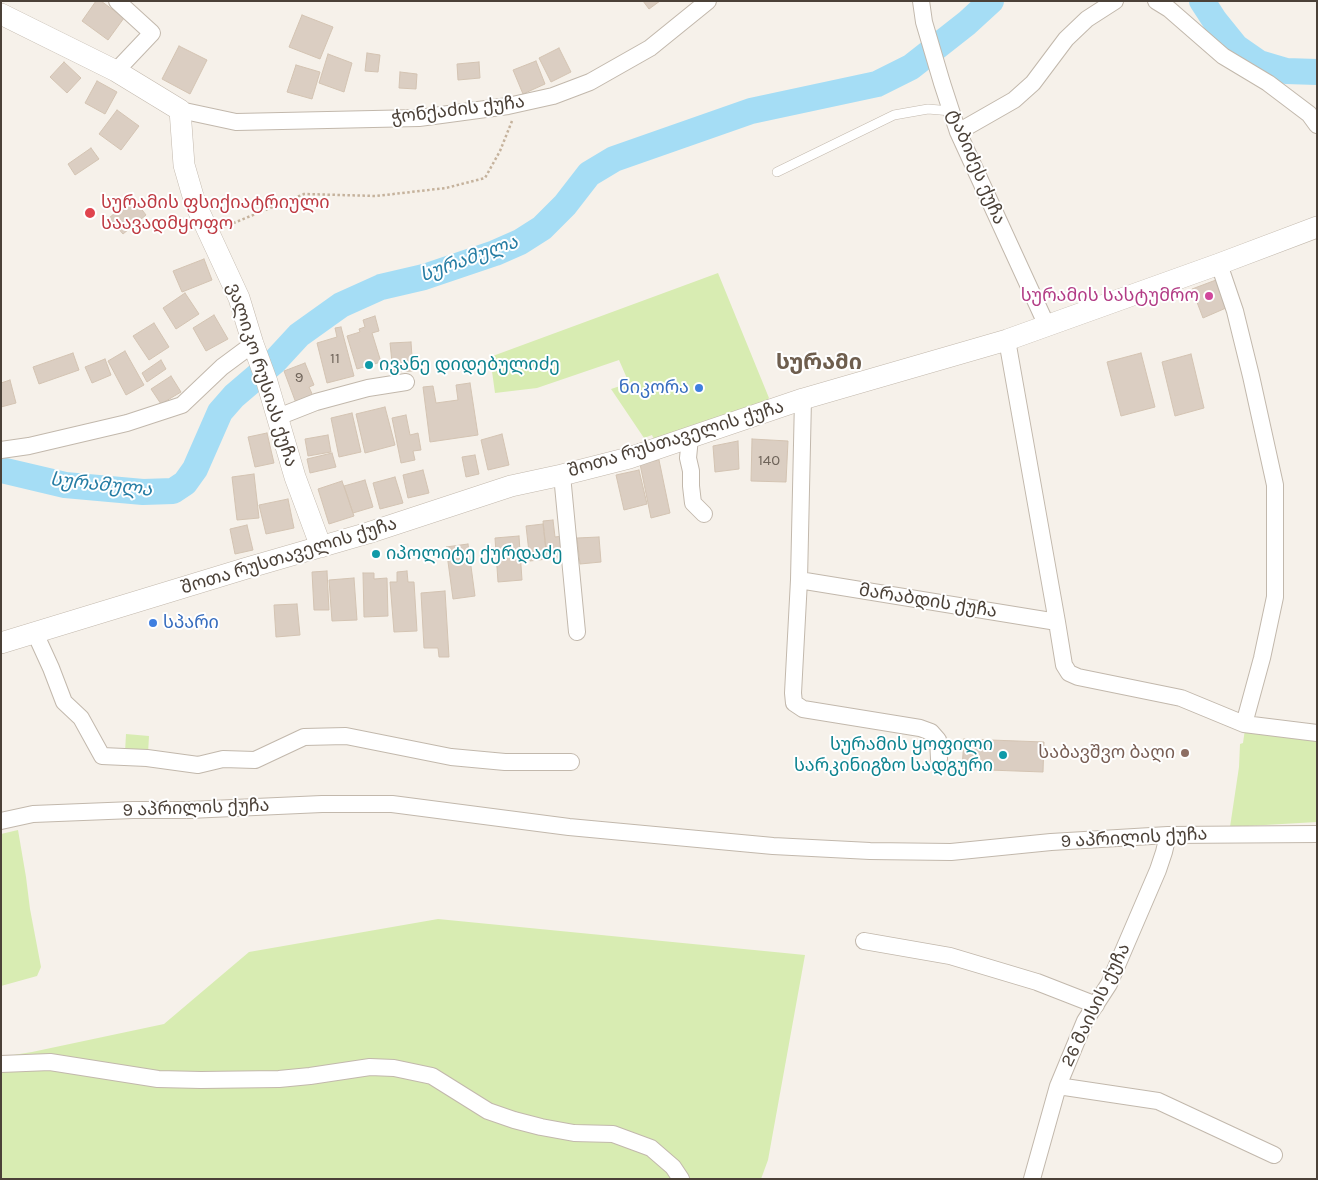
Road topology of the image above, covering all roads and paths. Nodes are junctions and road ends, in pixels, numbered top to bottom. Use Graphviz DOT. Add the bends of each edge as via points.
graph roads {
  1 [pos="117,1"];
  2 [pos="708,1"];
  3 [pos="922,1"];
  4 [pos="1115,1"];
  5 [pos="1156,1"];
  6 [pos="1,14"];
  7 [pos="116,72"];
  8 [pos="508,106"];
  9 [pos="180,110"];
  10 [pos="951,111"];
  11 [pos="1317,125"];
  12 [pos="958,132"];
  13 [pos="777,172"];
  14 [pos="1317,227"];
  15 [pos="209,232"];
  16 [pos="1219,264"];
  17 [pos="1047,326"];
  18 [pos="1007,340"];
  19 [pos="254,347"];
  20 [pos="406,382"];
  21 [pos="803,399"];
  22 [pos="278,417"];
  23 [pos="690,438"];
  24 [pos="1,450"];
  25 [pos="562,475"];
  26 [pos="704,514"];
  27 [pos="321,547"];
  28 [pos="799,580"];
  29 [pos="1057,622"];
  30 [pos="577,632"];
  31 [pos="35,633"];
  32 [pos="1,642"];
  33 [pos="1244,724"];
  34 [pos="1317,733"];
  35 [pos="938,759"];
  36 [pos="571,762"];
  37 [pos="1,821"];
  38 [pos="1317,834"];
  39 [pos="1168,835"];
  40 [pos="864,941"];
  41 [pos="1096,1005"];
  42 [pos="1,1064"];
  43 [pos="1058,1086"];
  44 [pos="1274,1155"];
  45 [pos="681,1179"];
  46 [pos="1032,1179"];
  1 -- 7 [label="street" via="152,33"];
  2 -- 8 [label="street, ჭონქაძის ქუჩა" via="650,48 590,82 553,96"];
  3 -- 10 [label="street, ტაბიძეს ქუჩა" via="924,22"];
  4 -- 12 [label="street" via="1087,19 1066,39 1033,83 1014,100"];
  5 -- 11 [label="street" via="1169,8 1223,56 1268,83 1309,114"];
  6 -- 7 [label="street"];
  7 -- 9 [label="street"];
  8 -- 9 [label="street, ჭონქაძის ქუჩა" via="419,118 236,122"];
  8 -- 15 [label="path" via="513,117 485,178 446,188 376,196 304,194"];
  9 -- 15 [label="street, ვალიკო რუსიას ქუჩა" via="184,165 195,203"];
  10 -- 12 [label="street, ტაბიძეს ქუჩა"];
  10 -- 13 [label="lane" via="928,109 894,115"];
  12 -- 17 [label="street, ტაბიძეს ქუჩა"];
  14 -- 16 [label="street, შოთა რუსთაველის ქუჩა"];
  15 -- 19 [label="street, ვალიკო რუსიას ქუჩა" via="239,298"];
  16 -- 17 [label="street, შოთა რუსთაველის ქუჩა"];
  16 -- 33 [label="street" via="1237,320 1275,485 1275,597"];
  17 -- 18 [label="street, შოთა რუსთაველის ქუჩა"];
  18 -- 21 [label="street, შოთა რუსთაველის ქუჩა"];
  18 -- 29 [label="street"];
  19 -- 22 [label="street, ვალიკო რუსიას ქუჩა"];
  19 -- 24 [label="street" via="222,367 182,405 127,423"];
  20 -- 22 [label="street" via="316,402"];
  21 -- 23 [label="street, შოთა რუსთაველის ქუჩა"];
  21 -- 28 [label="street"];
  22 -- 27 [label="street, ვალიკო რუსიას ქუჩა" via="295,477"];
  23 -- 25 [label="street, შოთა რუსთაველის ქუჩა"];
  23 -- 26 [label="street" via="688,458 694,503"];
  25 -- 27 [label="street, შოთა რუსთაველის ქუჩა" via="511,486"];
  25 -- 30 [label="street"];
  27 -- 31 [label="street, შოთა რუსთაველის ქუჩა"];
  28 -- 29 [label="street, მარაბდის ქუჩა"];
  28 -- 35 [label="street" via="794,704 803,709 920,728 938,740"];
  29 -- 33 [label="street" via="1064,664 1069,673 1181,698"];
  31 -- 32 [label="street, შოთა რუსთაველის ქუჩა"];
  31 -- 36 [label="street" via="64,702 81,718 102,756 198,765 223,759 255,760 304,737 346,736 451,757 505,762"];
  33 -- 34 [label="street"];
  37 -- 39 [label="street, 9 აპრილის ქუჩა" via="33,814 392,804 569,827 773,846 870,851 951,852"];
  38 -- 39 [label="street, 9 აპრილის ქუჩა"];
  39 -- 41 [label="street, 26 მაისის ქუჩა" via="1144,904 1109,984"];
  40 -- 41 [label="street" via="950,956 1037,982"];
  41 -- 43 [label="street, 26 მაისის ქუჩა" via="1085,1021"];
  42 -- 45 [label="street" via="50,1062 158,1079 202,1080 279,1079 370,1067 394,1068 432,1076 488,1111 514,1120 574,1133 613,1134 652,1148"];
  43 -- 44 [label="street" via="1158,1101"];
  43 -- 46 [label="street, 26 მაისის ქუჩა"];
}
